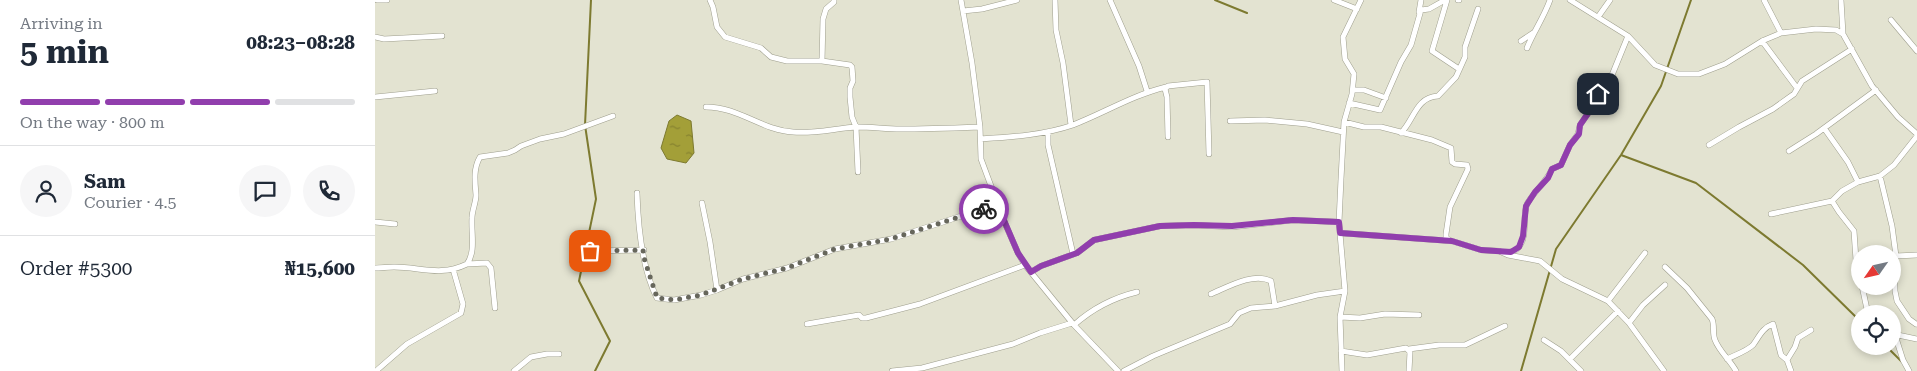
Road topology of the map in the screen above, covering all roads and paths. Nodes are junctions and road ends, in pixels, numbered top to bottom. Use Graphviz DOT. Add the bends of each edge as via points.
graph roads {
  1 [pos="377,0"];
  2 [pos="387,0"];
  3 [pos="710,0"];
  4 [pos="834,0"];
  5 [pos="961,0"];
  6 [pos="1017,0"];
  7 [pos="1055,0"];
  8 [pos="1110,0"];
  9 [pos="1334,0"];
  10 [pos="1361,0"];
  11 [pos="1421,0"];
  12 [pos="1446,0"];
  13 [pos="1550,0"];
  14 [pos="1570,0"];
  15 [pos="1610,0"];
  16 [pos="1764,0"];
  17 [pos="1841,0"];
  18 [pos="1357,9"];
  19 [pos="1478,9"];
  20 [pos="963,11"];
  21 [pos="1598,17"];
  22 [pos="1419,18"];
  23 [pos="1891,20"];
  24 [pos="1533,33"];
  25 [pos="1781,33"];
  26 [pos="1843,34"];
  27 [pos="441,36"];
  28 [pos="1628,36"];
  29 [pos="375,37"];
  30 [pos="1521,41"];
  31 [pos="1762,41"];
  32 [pos="1527,48"];
  33 [pos="1852,49"];
  34 [pos="1917,51"];
  35 [pos="822,61"];
  36 [pos="1459,69"];
  37 [pos="1166,87"];
  38 [pos="1797,88"];
  39 [pos="1353,90"];
  40 [pos="1876,90"];
  41 [pos="435,91"];
  42 [pos="1147,91"];
  43 [pos="375,97"];
  44 [pos="1386,98"];
  45 [pos="1349,103"];
  46 [pos="706,107"];
  47 [pos="613,116"];
  48 [pos="1230,121"];
  49 [pos="1344,122"];
  50 [pos="1071,125"];
  51 [pos="856,127"];
  52 [pos="980,127"];
  53 [pos="1824,128"];
  54 [pos="1048,132"];
  55 [pos="1343,132"];
  56 [pos="1401,133"];
  57 [pos="1917,135"];
  58 [pos="1168,137"];
  59 [pos="981,139"];
  60 [pos="1709,145"];
  61 [pos="1789,151"];
  62 [pos="1209,154"];
  63 [pos="858,172"];
  64 [pos="1880,176"];
  65 [pos="1858,182"];
  66 [pos="637,193"];
  67 [pos="1832,201"];
  68 [pos="702,203"];
  69 [pos="997,204"];
  70 [pos="1771,214"];
  71 [pos="375,222"];
  72 [pos="1339,222"];
  73 [pos="395,224"];
  74 [pos="1340,233"];
  75 [pos="1452,241"];
  76 [pos="1855,245"];
  77 [pos="1895,245"];
  78 [pos="643,250"];
  79 [pos="590,251"];
  80 [pos="1499,251"];
  81 [pos="1645,253"];
  82 [pos="1073,254"];
  83 [pos="1917,255"];
  84 [pos="1901,256"];
  85 [pos="467,264"];
  86 [pos="1025,265"];
  87 [pos="1665,267"];
  88 [pos="375,268"];
  89 [pos="453,269"];
  90 [pos="1031,272"];
  91 [pos="1665,285"];
  92 [pos="717,290"];
  93 [pos="1345,291"];
  94 [pos="1137,292"];
  95 [pos="1211,294"];
  96 [pos="1896,295"];
  97 [pos="1608,301"];
  98 [pos="1275,306"];
  99 [pos="495,308"];
  100 [pos="1618,311"];
  101 [pos="1419,315"];
  102 [pos="1340,317"];
  103 [pos="1629,323"];
  104 [pos="807,324"];
  105 [pos="1073,324"];
  106 [pos="1916,324"];
  107 [pos="1505,326"];
  108 [pos="1811,330"];
  109 [pos="1901,336"];
  110 [pos="1917,339"];
  111 [pos="1544,340"];
  112 [pos="1409,349"];
  113 [pos="1341,351"];
  114 [pos="559,354"];
  115 [pos="1901,354"];
  116 [pos="1570,359"];
  117 [pos="1727,359"];
  118 [pos="1787,360"];
  119 [pos="921,370"];
  120 [pos="376,371"];
  121 [pos="514,371"];
  122 [pos="892,371"];
  123 [pos="1118,371"];
  124 [pos="1124,371"];
  125 [pos="1342,371"];
  126 [pos="1409,371"];
  127 [pos="1581,371"];
  128 [pos="1664,371"];
  129 [pos="1736,371"];
  130 [pos="1791,371"];
  131 [pos="1909,371"];
  1 -- 2 [label="street"];
  3 -- 35 [label="street" via="717,27 725,37 761,48 771,57 787,61"];
  4 -- 35 [label="street" via="823,19"];
  5 -- 20 [label="street"];
  6 -- 20 [label="street"];
  7 -- 50 [label="street" via="1056,30"];
  8 -- 42 [label="street"];
  9 -- 18 [label="street"];
  10 -- 18 [label="street"];
  11 -- 22 [label="street"];
  12 -- 22 [label="street" via="1421,10"];
  12 -- 36 [label="street" via="1432,51"];
  13 -- 24 [label="street"];
  14 -- 21 [label="street"];
  15 -- 21 [label="street"];
  16 -- 25 [label="street"];
  17 -- 26 [label="street"];
  18 -- 39 [label="street" via="1343,37 1345,59 1354,74"];
  19 -- 36 [label="street"];
  20 -- 52 [label="street"];
  21 -- 28 [label="street"];
  22 -- 44 [label="street" via="1411,45"];
  23 -- 34 [label="street"];
  24 -- 30 [label="street"];
  24 -- 32 [label="street"];
  25 -- 26 [label="street" via="1816,29 1836,30"];
  25 -- 31 [label="street"];
  26 -- 33 [label="street"];
  27 -- 29 [label="street"];
  28 -- 31 [label="street" via="1655,65 1689,75 1725,64"];
  28 -- 80 [label="street" via="1610,80 1590,105 1579,134 1561,165 1552,169 1526,206 1519,247 1511,252"];
  31 -- 38 [label="street"];
  33 -- 38 [label="street" via="1802,81"];
  33 -- 40 [label="street"];
  35 -- 51 [label="street" via="852,67 850,88"];
  36 -- 56 [label="street" via="1442,93 1429,96 1413,112"];
  37 -- 42 [label="street"];
  37 -- 58 [label="street"];
  37 -- 62 [label="street" via="1207,82"];
  38 -- 60 [label="street" via="1794,94 1773,109"];
  39 -- 44 [label="street" via="1364,90"];
  39 -- 45 [label="street"];
  40 -- 53 [label="street"];
  40 -- 57 [label="street"];
  41 -- 43 [label="street"];
  42 -- 50 [label="street"];
  44 -- 45 [label="street" via="1380,110"];
  45 -- 49 [label="street"];
  46 -- 51 [label="street" via="717,107 750,118 775,130 817,132"];
  47 -- 85 [label="street" via="540,139 508,153 480,157 476,164 471,258"];
  48 -- 55 [label="street" via="1307,124"];
  49 -- 55 [label="street"];
  49 -- 56 [label="street"];
  50 -- 54 [label="street"];
  51 -- 52 [label="street"];
  51 -- 63 [label="street"];
  52 -- 59 [label="street"];
  53 -- 61 [label="street"];
  53 -- 65 [label="street"];
  54 -- 59 [label="street"];
  54 -- 82 [label="street"];
  55 -- 72 [label="street"];
  56 -- 75 [label="street" via="1451,148 1452,162 1468,167 1465,180 1450,207 1446,238"];
  57 -- 64 [label="street" via="1894,165"];
  59 -- 69 [label="street" via="981,159"];
  64 -- 65 [label="street"];
  64 -- 77 [label="street"];
  65 -- 67 [label="street"];
  66 -- 78 [label="street"];
  67 -- 70 [label="street"];
  67 -- 76 [label="street" via="1854,231"];
  68 -- 92 [label="street"];
  69 -- 86 [label="street"];
  69 -- 92 [label="street" via="891,239 835,249"];
  71 -- 73 [label="street"];
  72 -- 74 [label="street"];
  72 -- 82 [label="street" via="1293,220 1232,226 1160,226 1094,240"];
  74 -- 75 [label="street"];
  74 -- 93 [label="street"];
  75 -- 80 [label="street" via="1481,250"];
  78 -- 79 [label="street"];
  78 -- 92 [label="street" via="657,298 674,300"];
  80 -- 97 [label="street" via="1540,260 1562,279"];
  81 -- 97 [label="street"];
  82 -- 90 [label="street"];
  83 -- 84 [label="street"];
  85 -- 89 [label="street"];
  85 -- 99 [label="street" via="487,263 491,268"];
  86 -- 90 [label="street"];
  86 -- 104 [label="street" via="920,304 866,318 859,315"];
  87 -- 117 [label="street" via="1712,319 1715,341"];
  88 -- 89 [label="street"];
  89 -- 120 [label="street" via="463,304 461,313 407,344"];
  90 -- 105 [label="street"];
  91 -- 103 [label="street"];
  93 -- 98 [label="street"];
  93 -- 102 [label="street"];
  94 -- 105 [label="street" via="1113,298"];
  95 -- 98 [label="street" via="1239,282 1265,278 1271,281"];
  96 -- 106 [label="street" via="1909,319"];
  97 -- 100 [label="street"];
  98 -- 124 [label="street" via="1251,308 1239,313 1230,324"];
  100 -- 103 [label="street"];
  100 -- 116 [label="street"];
  101 -- 102 [label="street"];
  102 -- 113 [label="street"];
  103 -- 128 [label="street"];
  105 -- 119 [label="street"];
  105 -- 123 [label="street"];
  107 -- 112 [label="street" via="1465,345"];
  108 -- 118 [label="street" via="1798,338"];
  109 -- 110 [label="street"];
  111 -- 116 [label="street"];
  112 -- 113 [label="street" via="1367,355"];
  112 -- 126 [label="street"];
  113 -- 125 [label="street"];
  114 -- 121 [label="street" via="531,357"];
  115 -- 131 [label="street"];
  116 -- 127 [label="street"];
  117 -- 118 [label="street" via="1748,349 1759,334 1773,324 1781,355"];
  117 -- 129 [label="street"];
  118 -- 130 [label="street"];
  119 -- 122 [label="street"];
}
